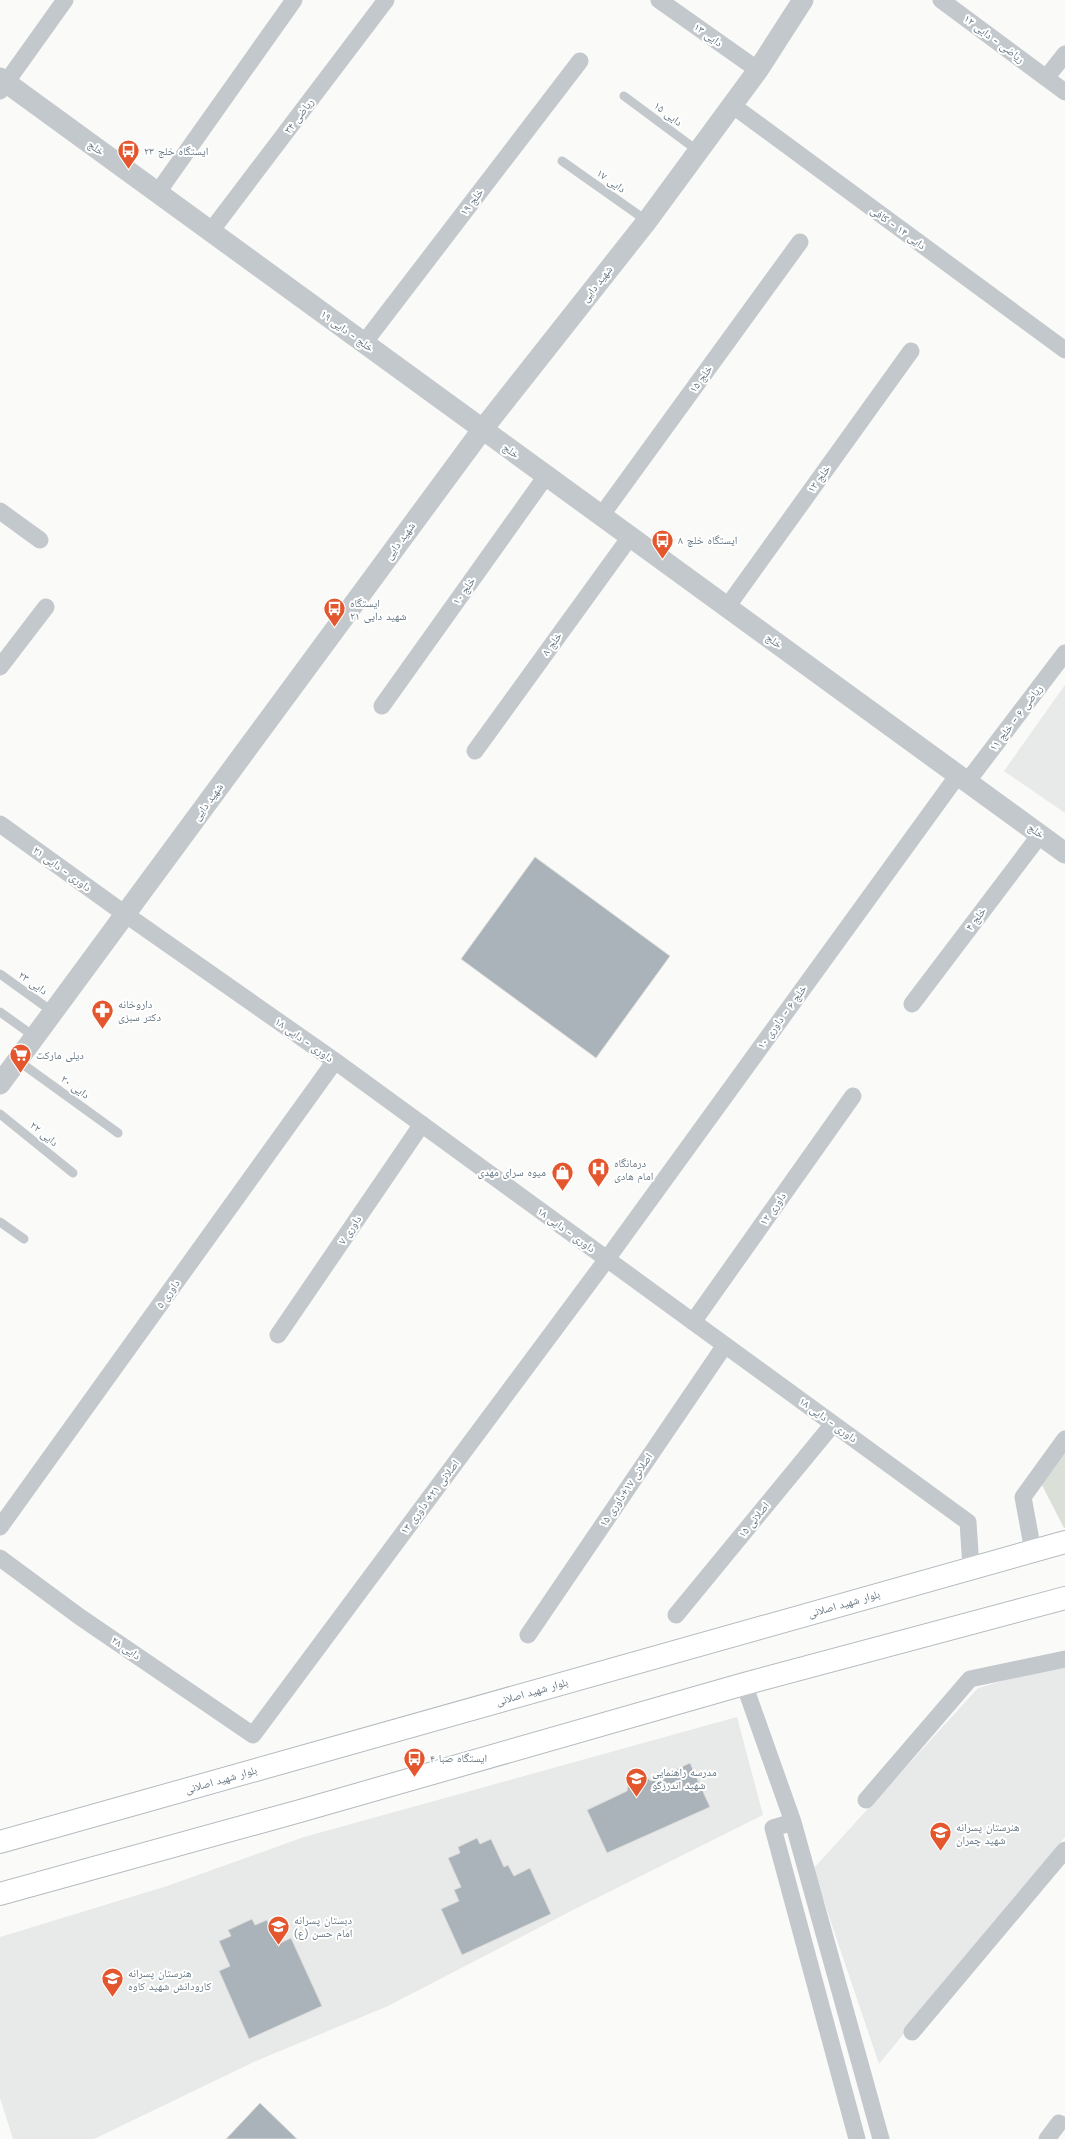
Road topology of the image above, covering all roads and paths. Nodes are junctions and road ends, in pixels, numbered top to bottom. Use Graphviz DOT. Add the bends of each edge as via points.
graph roads {
  1 [pos="65,0"];
  2 [pos="294,0"];
  3 [pos="386,0"];
  4 [pos="659,0"];
  5 [pos="803,0"];
  6 [pos="942,0"];
  7 [pos="1065,54"];
  8 [pos="580,61"];
  9 [pos="758,70"];
  10 [pos="1046,78"];
  11 [pos="2,84"];
  12 [pos="1065,92"];
  13 [pos="624,96"];
  14 [pos="732,105"];
  15 [pos="698,151"];
  16 [pos="562,161"];
  17 [pos="158,192"];
  18 [pos="647,221"];
  19 [pos="211,231"];
  20 [pos="800,242"];
  21 [pos="364,343"];
  22 [pos="1065,350"];
  23 [pos="911,351"];
  24 [pos="482,430"];
  25 [pos="546,476"];
  26 [pos="0,511"];
  27 [pos="601,516"];
  28 [pos="630,537"];
  29 [pos="40,540"];
  30 [pos="46,607"];
  31 [pos="726,607"];
  32 [pos="1065,653"];
  33 [pos="0,667"];
  34 [pos="382,706"];
  35 [pos="475,751"];
  36 [pos="963,778"];
  37 [pos="0,824"];
  38 [pos="1040,835"];
  39 [pos="1065,852"];
  40 [pos="125,914"];
  41 [pos="0,974"];
  42 [pos="912,1004"];
  43 [pos="0,1012"];
  44 [pos="53,1012"];
  45 [pos="35,1037"];
  46 [pos="17,1060"];
  47 [pos="335,1061"];
  48 [pos="1,1081"];
  49 [pos="853,1096"];
  50 [pos="0,1114"];
  51 [pos="422,1124"];
  52 [pos="118,1133"];
  53 [pos="73,1173"];
  54 [pos="0,1222"];
  55 [pos="24,1239"];
  56 [pos="607,1260"];
  57 [pos="693,1322"];
  58 [pos="278,1335"];
  59 [pos="725,1345"];
  60 [pos="833,1424"];
  61 [pos="1065,1439"];
  62 [pos="0,1527"];
  63 [pos="1065,1542"];
  64 [pos="1033,1551"];
  65 [pos="0,1558"];
  66 [pos="971,1568"];
  67 [pos="1065,1598"];
  68 [pos="676,1615"];
  69 [pos="528,1635"];
  70 [pos="1065,1659"];
  71 [pos="744,1684"];
  72 [pos="253,1736"];
  73 [pos="866,1800"];
  74 [pos="792,1822"];
  75 [pos="0,1842"];
  76 [pos="1065,1850"];
  77 [pos="0,1894"];
  78 [pos="912,2032"];
  79 [pos="1059,2123"];
  80 [pos="857,2139"];
  81 [pos="881,2139"];
  82 [pos="1047,2139"];
  1 -- 11 [label="street"];
  2 -- 17 [label="street"];
  3 -- 19 [label="street, ریاضی ۳۴"];
  4 -- 9 [label="street, دایی ۱۳"];
  5 -- 9 [label="street, شهید دایی"];
  6 -- 10 [label="street, ریاضی - دایی ۱۲"];
  7 -- 10 [label="street"];
  8 -- 21 [label="street, خلج ۱۹"];
  9 -- 14 [label="street, شهید دایی"];
  10 -- 12 [label="street, ریاضی - دایی ۱۲"];
  11 -- 17 [label="street, خلج"];
  13 -- 15 [label="lane, دایی ۱۵"];
  14 -- 15 [label="street, شهید دایی"];
  14 -- 22 [label="street, دایی ۱۴ - کافی"];
  15 -- 18 [label="street, شهید دایی"];
  16 -- 18 [label="lane, دایی ۱۷"];
  17 -- 19 [label="street, خلج"];
  18 -- 24 [label="street, شهید دایی"];
  19 -- 21 [label="street, خلج - دایی ۱۹"];
  20 -- 27 [label="street, خلج ۱۵"];
  21 -- 24 [label="street, خلج - دایی ۱۹"];
  23 -- 31 [label="street, خلج ۱۳"];
  24 -- 25 [label="street, خلج"];
  24 -- 40 [label="street, شهید دایی"];
  25 -- 27 [label="street, خلج"];
  25 -- 34 [label="street, خلج ۱۰"];
  26 -- 29 [label="street"];
  27 -- 28 [label="street, خلج"];
  28 -- 31 [label="street, خلج"];
  28 -- 35 [label="street, خلج ۸"];
  30 -- 33 [label="street"];
  31 -- 36 [label="street, خلج"];
  32 -- 36 [label="street, ریاضی ۶ - خلج ۱۱"];
  36 -- 38 [label="street, خلج"];
  36 -- 56 [label="street, خلج ۶ - داوری ۱۰"];
  37 -- 40 [label="street, داوری - دایی ۲۱"];
  38 -- 39 [label="street, خلج"];
  38 -- 42 [label="street, خلج ۴"];
  40 -- 44 [label="street, شهید دایی"];
  40 -- 47 [label="street, داوری - دایی ۱۸"];
  41 -- 44 [label="lane, دایی ۲۳"];
  43 -- 45 [label="lane"];
  44 -- 45 [label="street, شهید دایی"];
  45 -- 46 [label="street, شهید دایی"];
  46 -- 48 [label="street, شهید دایی"];
  46 -- 52 [label="lane, دایی ۲۰"];
  47 -- 51 [label="street, داوری - دایی ۱۸"];
  47 -- 62 [label="street, داوری ۵"];
  49 -- 57 [label="street, داوری ۱۲"];
  50 -- 53 [label="lane, دایی ۲۲"];
  51 -- 56 [label="street, داوری - دایی ۱۸"];
  51 -- 58 [label="street, داوری ۷"];
  54 -- 55 [label="lane"];
  56 -- 57 [label="street, داوری - دایی ۱۸"];
  56 -- 72 [label="street, اصلانی ۲۱+ داوری ۱۳"];
  57 -- 59 [label="street, داوری - دایی ۱۸"];
  59 -- 60 [label="street, داوری - دایی ۱۸"];
  59 -- 69 [label="street, اصلانی ۱۷+داوری ۱۵"];
  60 -- 66 [label="street, داوری - دایی ۱۸" via="968,1522"];
  60 -- 68 [label="street, اصلانی ۱۵"];
  61 -- 64 [label="street" via="1023,1497"];
  63 -- 64 [label="main road, بلوار شهید اصلانی"];
  64 -- 66 [label="main road, بلوار شهید اصلانی"];
  65 -- 72 [label="street, دایی ۲۸"];
  66 -- 75 [label="main road, بلوار شهید اصلانی"];
  67 -- 71 [label="main road"];
  70 -- 73 [label="street" via="970,1679"];
  71 -- 74 [label="street"];
  71 -- 77 [label="main road"];
  74 -- 80 [label="street" via="772,1828"];
  74 -- 81 [label="street"];
  76 -- 78 [label="street"];
  79 -- 82 [label="street"];
}
